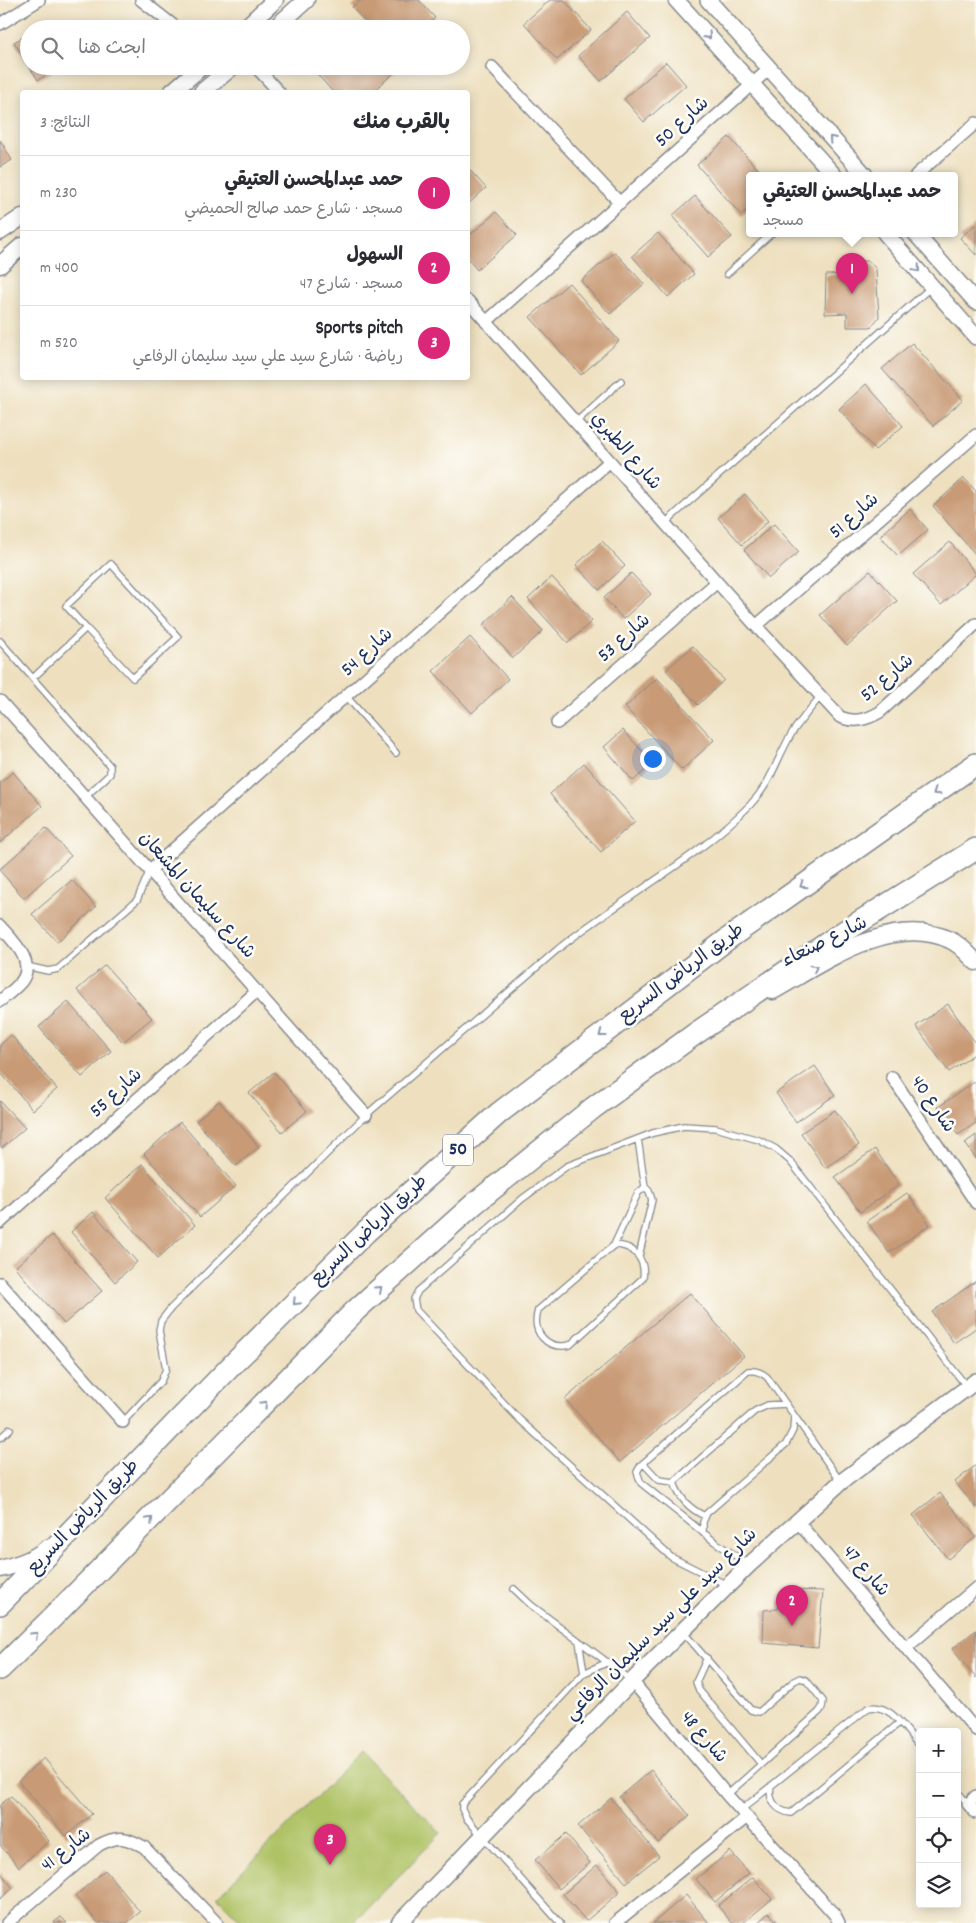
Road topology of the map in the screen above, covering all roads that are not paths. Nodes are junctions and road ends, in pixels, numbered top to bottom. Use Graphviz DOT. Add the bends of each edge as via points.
graph roads {
  1 [pos="39,0"];
  2 [pos="141,0"];
  3 [pos="275,0"];
  4 [pos="306,0"];
  5 [pos="676,0"];
  6 [pos="708,0"];
  7 [pos="167,20"];
  8 [pos="254,20"];
  9 [pos="284,20"];
  10 [pos="0,24"];
  11 [pos="492,67"];
  12 [pos="769,69"];
  13 [pos="192,75"];
  14 [pos="222,75"];
  15 [pos="263,75"];
  16 [pos="752,84"];
  17 [pos="174,90"];
  18 [pos="204,90"];
  19 [pos="276,90"];
  20 [pos="976,123"];
  21 [pos="830,172"];
  22 [pos="862,172"];
  23 [pos="919,172"];
  24 [pos="620,202"];
  25 [pos="20,218"];
  26 [pos="0,232"];
  27 [pos="768,237"];
  28 [pos="888,237"];
  29 [pos="919,237"];
  30 [pos="20,248"];
  31 [pos="0,265"];
  32 [pos="728,274"];
  33 [pos="932,286"];
  34 [pos="976,302"];
  35 [pos="470,303"];
  36 [pos="486,322"];
  37 [pos="976,337"];
  38 [pos="621,382"];
  39 [pos="576,422"];
  40 [pos="976,435"];
  41 [pos="610,461"];
  42 [pos="665,523"];
  43 [pos="717,582"];
  44 [pos="976,624"];
  45 [pos="756,626"];
  46 [pos="86,628"];
  47 [pos="0,641"];
  48 [pos="33,678"];
  49 [pos="346,696"];
  50 [pos="820,697"];
  51 [pos="0,701"];
  52 [pos="557,722"];
  53 [pos="396,753"];
  54 [pos="976,764"];
  55 [pos="85,797"];
  56 [pos="976,849"];
  57 [pos="150,870"];
  58 [pos="0,926"];
  59 [pos="976,962"];
  60 [pos="26,966"];
  61 [pos="257,991"];
  62 [pos="0,1001"];
  63 [pos="695,1034"];
  64 [pos="892,1077"];
  65 [pos="366,1115"];
  66 [pos="638,1139"];
  67 [pos="645,1187"];
  68 [pos="976,1203"];
  69 [pos="0,1223"];
  70 [pos="614,1245"];
  71 [pos="639,1256"];
  72 [pos="0,1283"];
  73 [pos="972,1384"];
  74 [pos="786,1404"];
  75 [pos="793,1414"];
  76 [pos="123,1422"];
  77 [pos="10,1428"];
  78 [pos="0,1438"];
  79 [pos="643,1463"];
  80 [pos="674,1482"];
  81 [pos="841,1482"];
  82 [pos="108,1492"];
  83 [pos="705,1516"];
  84 [pos="797,1520"];
  85 [pos="703,1533"];
  86 [pos="749,1565"];
  87 [pos="0,1569"];
  88 [pos="729,1585"];
  89 [pos="976,1588"];
  90 [pos="514,1589"];
  91 [pos="0,1604"];
  92 [pos="682,1631"];
  93 [pos="579,1641"];
  94 [pos="906,1647"];
  95 [pos="706,1658"];
  96 [pos="608,1662"];
  97 [pos="0,1669"];
  98 [pos="584,1673"];
  99 [pos="632,1680"];
  100 [pos="899,1723"];
  101 [pos="976,1730"];
  102 [pos="916,1742"];
  103 [pos="761,1764"];
  104 [pos="771,1786"];
  105 [pos="727,1794"];
  106 [pos="961,1794"];
  107 [pos="973,1804"];
  108 [pos="744,1813"];
  109 [pos="482,1837"];
  110 [pos="632,1910"];
  111 [pos="7,1923"];
  112 [pos="217,1923"];
  113 [pos="399,1923"];
  114 [pos="560,1923"];
  115 [pos="615,1923"];
  116 [pos="630,1923"];
  117 [pos="839,1923"];
  1 -- 10 [label="street"];
  2 -- 7 [label="street"];
  3 -- 8 [label="main road"];
  4 -- 9 [label="main road"];
  5 -- 16 [label="street, one-way"];
  6 -- 12 [label="street"];
  11 -- 24 [label="street"];
  12 -- 16 [label="street, شارع 50"];
  22 -- 12 [label="street, one-way"];
  13 -- 17 [label="main road"];
  14 -- 18 [label="main road"];
  15 -- 19 [label="street"];
  16 -- 21 [label="street"];
  16 -- 24 [label="street, شارع 50"];
  20 -- 23 [label="street"];
  24 -- 36 [label="street, شارع 50"];
  25 -- 26 [label="main road"];
  27 -- 32 [label="lane"];
  28 -- 33 [label="street, one-way"];
  29 -- 34 [label="street"];
  30 -- 31 [label="main road"];
  33 -- 37 [label="street"];
  33 -- 42 [label="lane"];
  35 -- 36 [label="street, شارع الطبري"];
  36 -- 39 [label="street, شارع الطبري"];
  38 -- 39 [label="lane"];
  39 -- 41 [label="street, شارع الطبري"];
  40 -- 45 [label="street, شارع 51"];
  41 -- 42 [label="street, شارع الطبري"];
  41 -- 49 [label="street, شارع 54"];
  42 -- 43 [label="street, شارع الطبري"];
  43 -- 45 [label="street, شارع الطبري"];
  43 -- 52 [label="street, شارع 53"];
  44 -- 50 [label="street, شارع 52" via="872,717 849,721 833,712"];
  45 -- 50 [label="street, شارع 52"];
  46 -- 46 [label="lane" via="66,606 111,564 178,636 133,678"];
  46 -- 48 [label="lane"];
  47 -- 48 [label="lane"];
  48 -- 55 [label="lane" via="110,766 110,774"];
  49 -- 53 [label="lane"];
  49 -- 57 [label="street, شارع 54"];
  50 -- 65 [label="lane" via="791,734 767,784 711,841 590,923"];
  51 -- 55 [label="street, شارع سليمان المشعان"];
  54 -- 82 [label="highway, طريق الرياض السريع / 50, one-way" via="728,938 499,1114 366,1232"];
  55 -- 57 [label="street, شارع سليمان المشعان"];
  56 -- 63 [label="highway" via="845,931"];
  57 -- 60 [label="lane" via="136,900 58,969 40,971"];
  57 -- 61 [label="street, شارع سليمان المشعان"];
  58 -- 60 [label="street" via="18,947"];
  63 -- 59 [label="main road, شارع صنعاء, one-way" via="849,948 877,937 904,933 951,940"];
  60 -- 62 [label="street" via="22,981"];
  61 -- 65 [label="street, شارع سليمان المشعان"];
  61 -- 69 [label="street, شارع 55"];
  97 -- 63 [label="highway, one-way" via="356,1310 482,1198 593,1108"];
  64 -- 68 [label="street, شارع 40"];
  65 -- 76 [label="lane" via="161,1321 159,1330 166,1370 160,1382"];
  66 -- 67 [label="lane"];
  66 -- 73 [label="lane" via="684,1126 716,1128 776,1148"];
  66 -- 88 [label="lane" via="567,1166 522,1199 418,1291 414,1299 416,1310 519,1419 671,1557"];
  67 -- 70 [label="lane" via="638,1193"];
  67 -- 71 [label="lane" via="652,1200"];
  70 -- 71 [label="lane" via="628,1247"];
  70 -- 71 [label="lane" via="538,1310 537,1330 545,1341 557,1346 570,1345 643,1278 644,1267"];
  72 -- 76 [label="street"];
  73 -- 81 [label="street, شارع سيد علي سيد سليمان الرفاعي"];
  74 -- 75 [label="lane"];
  74 -- 79 [label="lane" via="767,1377 748,1370"];
  74 -- 80 [label="lane" via="768,1405 755,1411"];
  75 -- 81 [label="lane"];
  75 -- 83 [label="lane" via="793,1430 786,1444"];
  77 -- 78 [label="lane"];
  79 -- 80 [label="lane" via="659,1480"];
  79 -- 85 [label="lane" via="637,1472 638,1480"];
  80 -- 83 [label="lane" via="685,1502"];
  81 -- 84 [label="street, شارع سيد علي سيد سليمان الرفاعي"];
  82 -- 87 [label="main road" via="42,1552"];
  82 -- 91 [label="highway, طريق الرياض السريع / 50"];
  83 -- 85 [label="lane"];
  84 -- 86 [label="street, شارع سيد علي سيد سليمان الرفاعي"];
  84 -- 94 [label="street, شارع 47"];
  85 -- 86 [label="lane"];
  86 -- 88 [label="street, شارع سيد علي سيد سليمان الرفاعي"];
  88 -- 92 [label="street, شارع سيد علي سيد سليمان الرفاعي"];
  89 -- 94 [label="street"];
  90 -- 93 [label="lane"];
  92 -- 95 [label="lane"];
  92 -- 99 [label="street, شارع سيد علي سيد سليمان الرفاعي"];
  93 -- 96 [label="lane"];
  93 -- 98 [label="lane"];
  94 -- 101 [label="street, شارع 47"];
  95 -- 103 [label="lane" via="697,1685"];
  95 -- 103 [label="lane" via="755,1712 800,1678 806,1680 823,1701 822,1708"];
  96 -- 98 [label="lane"];
  96 -- 99 [label="lane"];
  98 -- 109 [label="lane" via="462,1804 464,1815"];
  99 -- 105 [label="street, شارع 48"];
  99 -- 109 [label="street, شارع سيد علي سيد سليمان الرفاعي"];
  100 -- 102 [label="lane"];
  100 -- 104 [label="lane" via="884,1708 868,1708"];
  100 -- 104 [label="lane" via="790,1813 780,1810 772,1802"];
  103 -- 105 [label="lane"];
  104 -- 108 [label="lane"];
  105 -- 108 [label="street, شارع 48"];
  106 -- 107 [label="lane"];
  108 -- 110 [label="street"];
  108 -- 117 [label="street, شارع 48"];
  109 -- 113 [label="street, شارع سيد علي سيد سليمان الرفاعي"];
  109 -- 114 [label="lane"];
  110 -- 115 [label="street"];
  110 -- 116 [label="street"];
  111 -- 112 [label="street, شارع 41" via="99,1845 122,1838 144,1848"];
}
